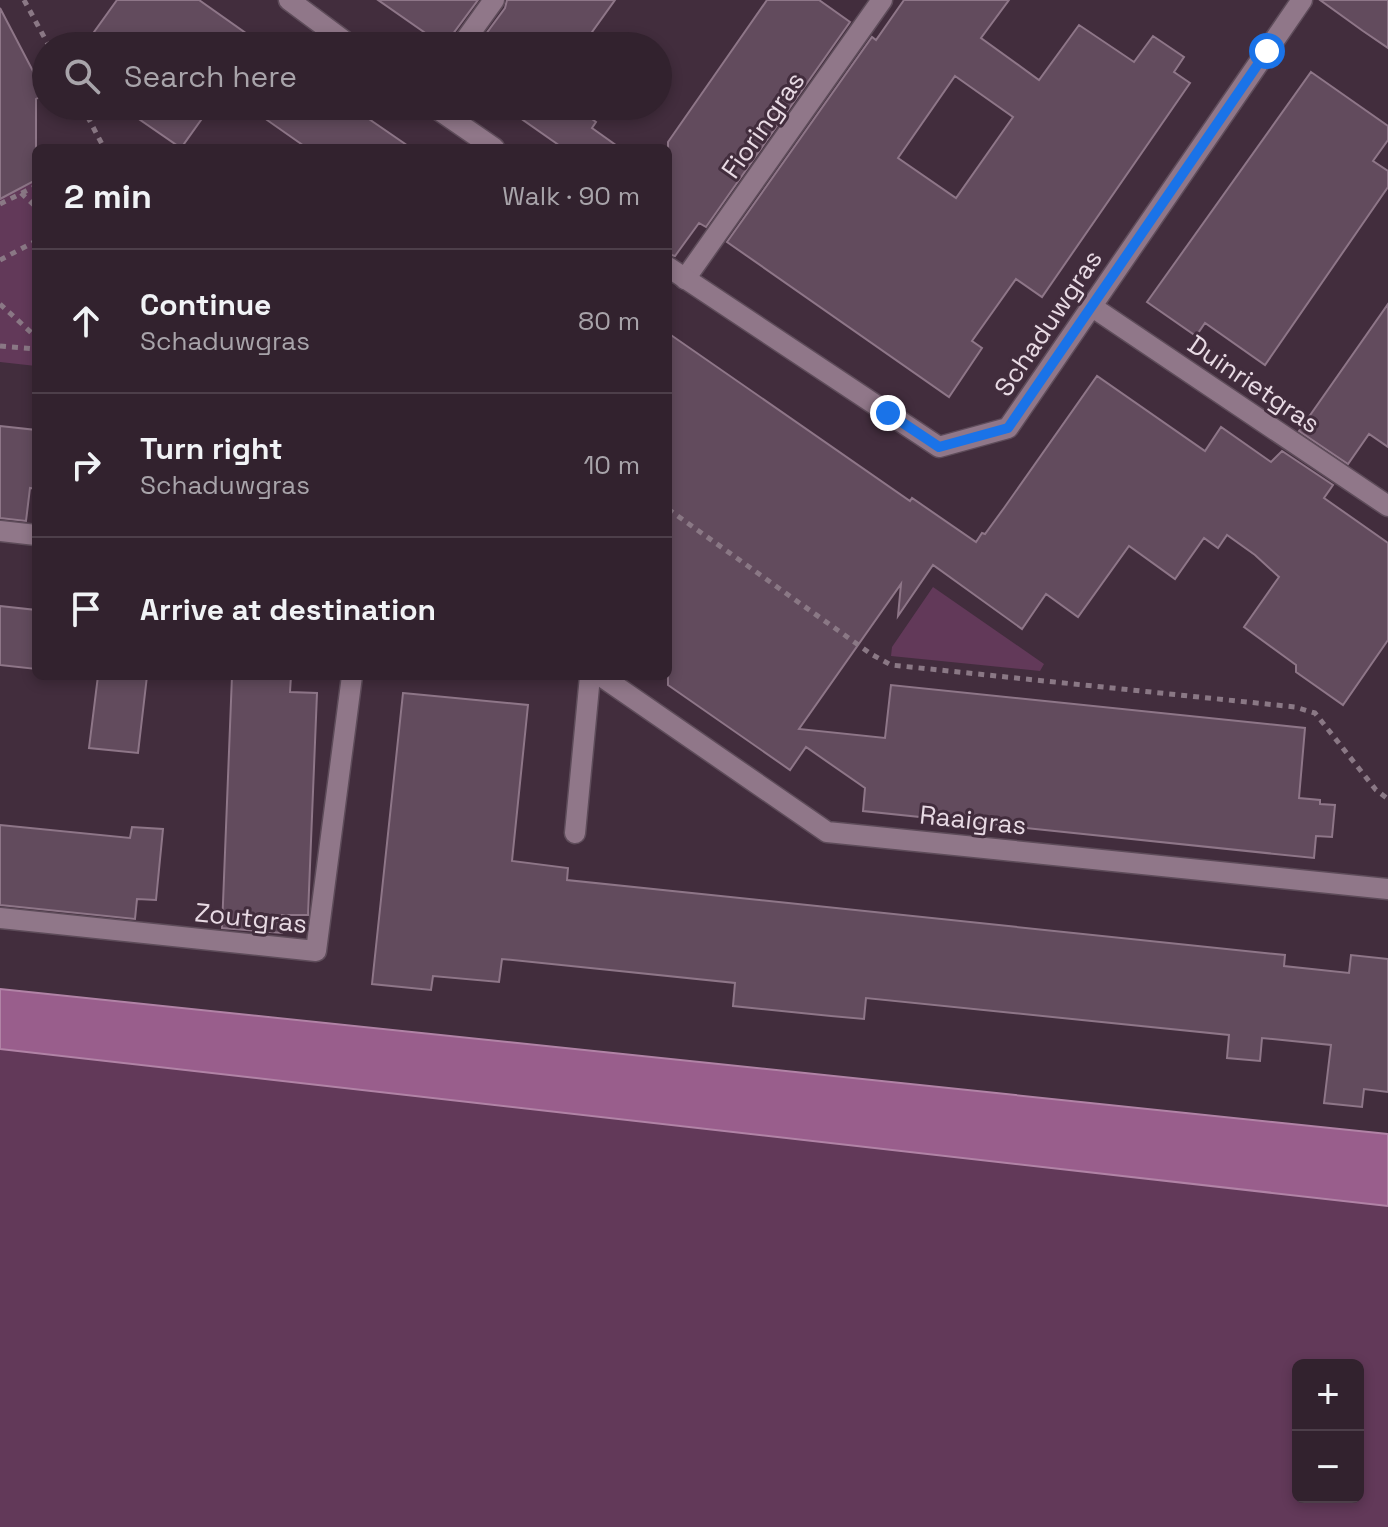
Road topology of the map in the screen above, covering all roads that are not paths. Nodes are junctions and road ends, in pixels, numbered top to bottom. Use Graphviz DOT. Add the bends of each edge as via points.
graph roads {
  1 [pos="289,0"];
  2 [pos="494,0"];
  3 [pos="882,0"];
  4 [pos="1302,0"];
  5 [pos="332,32"];
  6 [pos="471,32"];
  7 [pos="453,120"];
  8 [pos="488,144"];
  9 [pos="672,270"];
  10 [pos="685,279"];
  11 [pos="1091,306"];
  12 [pos="1386,500"];
  13 [pos="0,531"];
  14 [pos="32,535"];
  15 [pos="351,680"];
  16 [pos="590,680"];
  17 [pos="607,680"];
  18 [pos="575,833"];
  19 [pos="1388,889"];
  20 [pos="0,918"];
  1 -- 5 [label="street"];
  2 -- 6 [label="street"];
  3 -- 10 [label="street, Fioringras"];
  4 -- 11 [label="street, Schaduwgras"];
  7 -- 8 [label="street"];
  9 -- 10 [label="street, Schaduwgras"];
  10 -- 11 [label="street, Schaduwgras" via="939,447 1008,428"];
  11 -- 12 [label="street, Duinrietgras"];
  13 -- 14 [label="street"];
  15 -- 20 [label="street, Zoutgras" via="316,951"];
  16 -- 18 [label="street"];
  17 -- 19 [label="street, Raaigras" via="827,832"];
}
